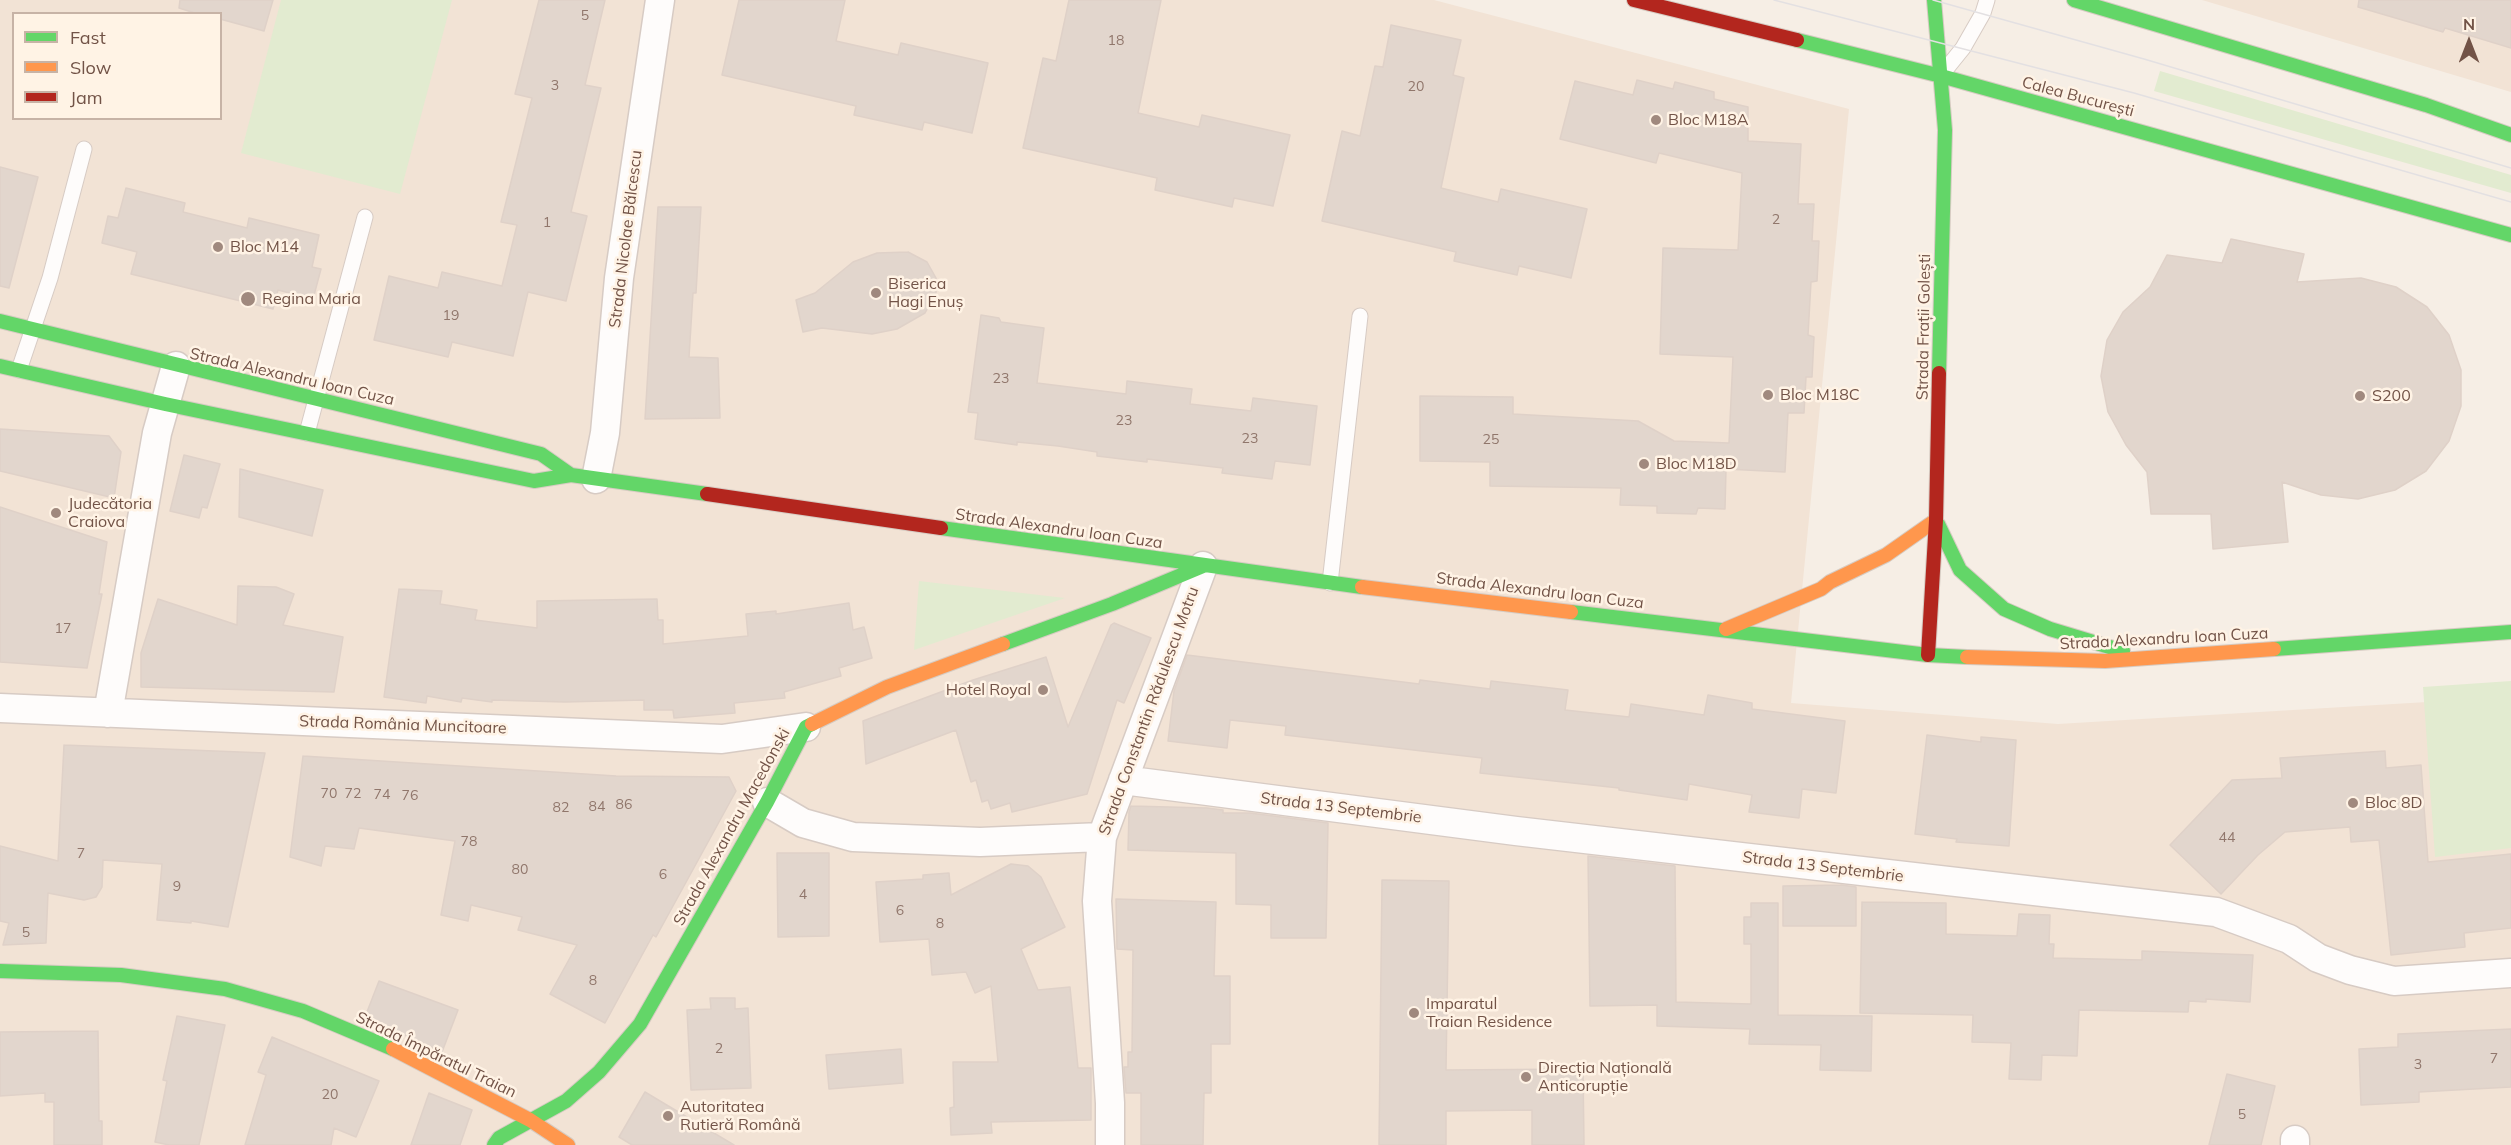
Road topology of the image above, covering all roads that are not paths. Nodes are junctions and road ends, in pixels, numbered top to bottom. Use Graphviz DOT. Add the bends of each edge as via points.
graph roads {
  1 [pos="660,0"];
  2 [pos="1634,0"];
  3 [pos="1934,0"];
  4 [pos="1987,0"];
  5 [pos="2074,0"];
  6 [pos="1941,76"];
  7 [pos="2511,135"];
  8 [pos="84,149"];
  9 [pos="365,217"];
  10 [pos="2511,235"];
  11 [pos="1360,316"];
  12 [pos="0,321"];
  13 [pos="32,329"];
  14 [pos="0,366"];
  15 [pos="176,366"];
  16 [pos="20,370"];
  17 [pos="316,399"];
  18 [pos="165,404"];
  19 [pos="307,433"];
  20 [pos="583,477"];
  21 [pos="1936,520"];
  22 [pos="1203,566"];
  23 [pos="1330,583"];
  24 [pos="1726,629"];
  25 [pos="2511,632"];
  26 [pos="1928,655"];
  27 [pos="2146,658"];
  28 [pos="0,708"];
  29 [pos="108,713"];
  30 [pos="806,727"];
  31 [pos="1123,780"];
  32 [pos="767,802"];
  33 [pos="1102,837"];
  34 [pos="0,971"];
  35 [pos="2511,973"];
  36 [pos="530,1120"];
  37 [pos="494,1145"];
  38 [pos="568,1145"];
  39 [pos="1110,1145"];
  1 -- 20 [label="street, Strada Nicolae Bălcescu" via="619,278 605,433"];
  2 -- 6 [label="main road, Calea București"];
  3 -- 6 [label="main road, Strada Frații Golești"];
  4 -- 6 [label="lane" via="1963,48"];
  5 -- 7 [label="main road" via="2426,105"];
  6 -- 10 [label="main road, Calea București"];
  6 -- 21 [label="main road, Strada Frații Golești" via="1945,130"];
  8 -- 13 [label="lane" via="50,278"];
  9 -- 17 [label="lane"];
  11 -- 23 [label="lane"];
  12 -- 13 [label="main road, Strada Alexandru Ioan Cuza"];
  13 -- 15 [label="main road, Strada Alexandru Ioan Cuza"];
  13 -- 16 [label="lane"];
  14 -- 16 [label="main road, Strada Alexandru Ioan Cuza"];
  15 -- 17 [label="main road, Strada Alexandru Ioan Cuza"];
  15 -- 18 [label="street"];
  16 -- 18 [label="main road, Strada Alexandru Ioan Cuza"];
  17 -- 19 [label="lane"];
  17 -- 20 [label="main road, Strada Alexandru Ioan Cuza" via="541,454"];
  18 -- 19 [label="main road, Strada Alexandru Ioan Cuza"];
  18 -- 29 [label="street"];
  19 -- 20 [label="main road, Strada Alexandru Ioan Cuza" via="534,481"];
  20 -- 22 [label="main road, Strada Alexandru Ioan Cuza"];
  21 -- 24 [label="main road" via="1886,555 1821,589"];
  21 -- 26 [label="main road, Strada Frații Golești"];
  21 -- 27 [label="main road" via="1960,570 2004,609 2050,629"];
  22 -- 23 [label="main road, Strada Alexandru Ioan Cuza"];
  22 -- 30 [label="main road, Strada Alexandru Macedonski" via="887,687"];
  22 -- 31 [label="street, Strada Constantin Rădulescu Motru"];
  23 -- 24 [label="main road, Strada Alexandru Ioan Cuza"];
  24 -- 26 [label="main road, Strada Alexandru Ioan Cuza"];
  25 -- 27 [label="main road, Strada Alexandru Ioan Cuza"];
  26 -- 27 [label="main road, Strada Alexandru Ioan Cuza" via="2050,661"];
  28 -- 29 [label="street, Strada România Muncitoare"];
  29 -- 30 [label="street, Strada România Muncitoare" via="722,739"];
  30 -- 32 [label="main road, Strada Alexandru Macedonski"];
  31 -- 33 [label="street, Strada Constantin Rădulescu Motru"];
  31 -- 35 [label="street, Strada 13 Septembrie" via="1516,831 2216,912 2289,939 2318,958 2394,981"];
  32 -- 33 [label="street" via="803,823 853,837 980,843"];
  32 -- 36 [label="main road, Strada Alexandru Macedonski" via="640,1024 599,1072 566,1101"];
  33 -- 39 [label="street, Strada Constantin Rădulescu Motru" via="1097,901"];
  34 -- 36 [label="main road, Strada Împăratul Traian" via="121,975 225,989 292,1008 405,1054"];
  36 -- 37 [label="main road, Strada Alexandru Macedonski"];
  36 -- 38 [label="main road, Strada Împăratul Traian"];
}
